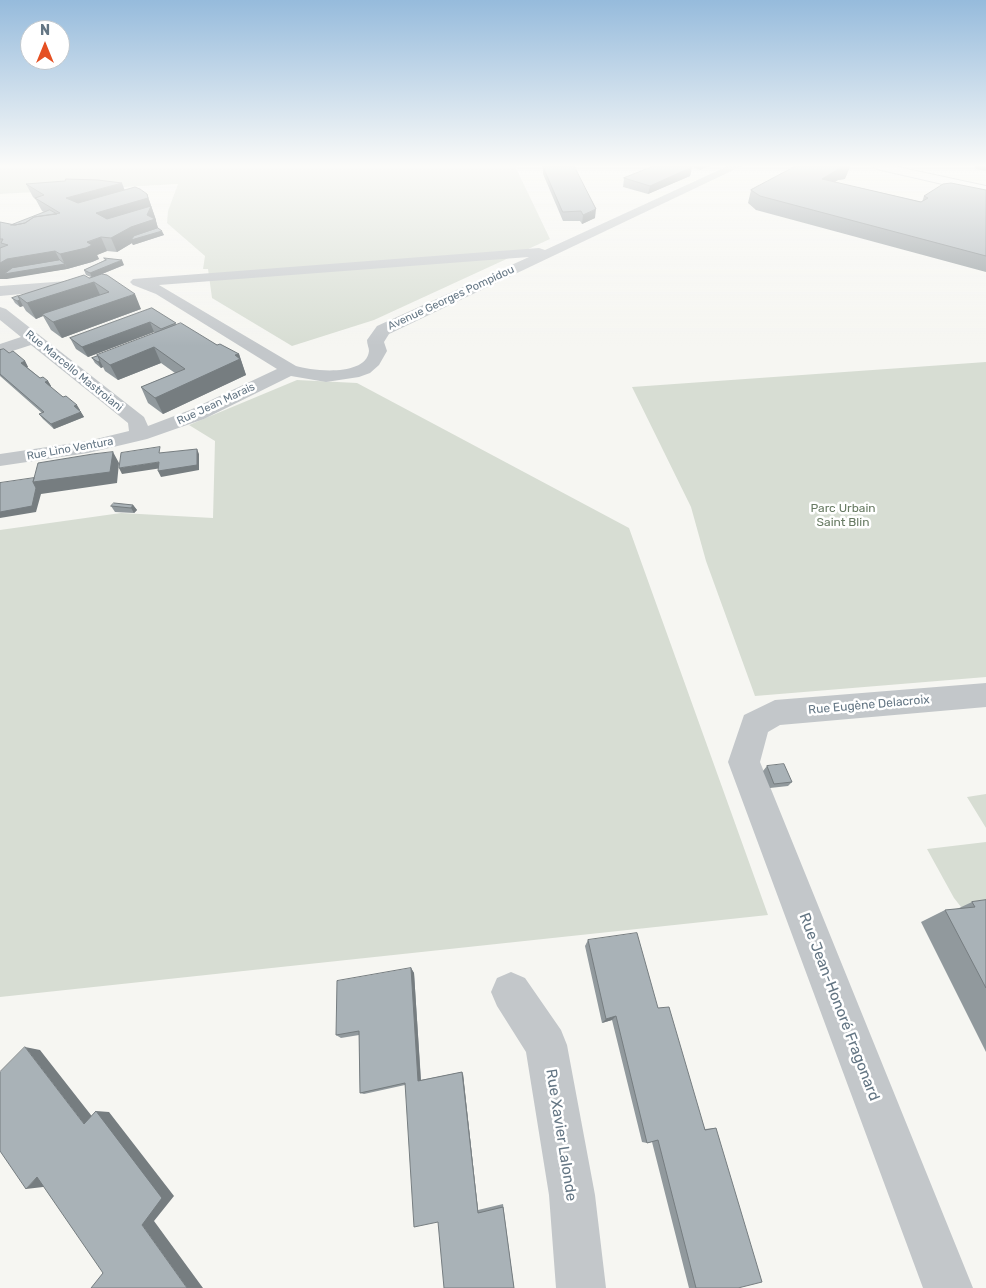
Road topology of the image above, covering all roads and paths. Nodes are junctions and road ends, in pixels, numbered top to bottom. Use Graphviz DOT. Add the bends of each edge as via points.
graph roads {
  1 [pos="607,226"];
  2 [pos="546,254"];
  3 [pos="93,284"];
  4 [pos="0,291"];
  5 [pos="0,312"];
  6 [pos="33,338"];
  7 [pos="0,350"];
  8 [pos="290,370"];
  9 [pos="140,435"];
  10 [pos="0,460"];
  11 [pos="986,695"];
  12 [pos="755,724"];
  13 [pos="511,992"];
  14 [pos="581,1288"];
  15 [pos="948,1288"];
  1 -- 2 [label="street, Avenue Georges Pompidou"];
  2 -- 8 [label="street, Avenue Georges Pompidou" via="383,330 374,344 378,351 375,359 364,368 323,377 306,376"];
  2 -- 8 [label="street, Avenue Georges Pompidou" via="535,251 131,282 161,291"];
  3 -- 4 [label="street"];
  5 -- 6 [label="street, Rue Marcello Mastroiani"];
  6 -- 7 [label="street"];
  6 -- 9 [label="street, Rue Marcello Mastroiani" via="137,422"];
  8 -- 9 [label="street, Rue Jean Marais" via="180,421"];
  9 -- 10 [label="street, Rue Lino Ventura"];
  11 -- 12 [label="street, Rue Eugène Delacroix" via="775,713"];
  12 -- 15 [label="street, Rue Jean-Honoré Fragonard" via="744,762"];
  13 -- 14 [label="street, Rue Xavier Lalonde" via="546,1045 572,1195"];
}
